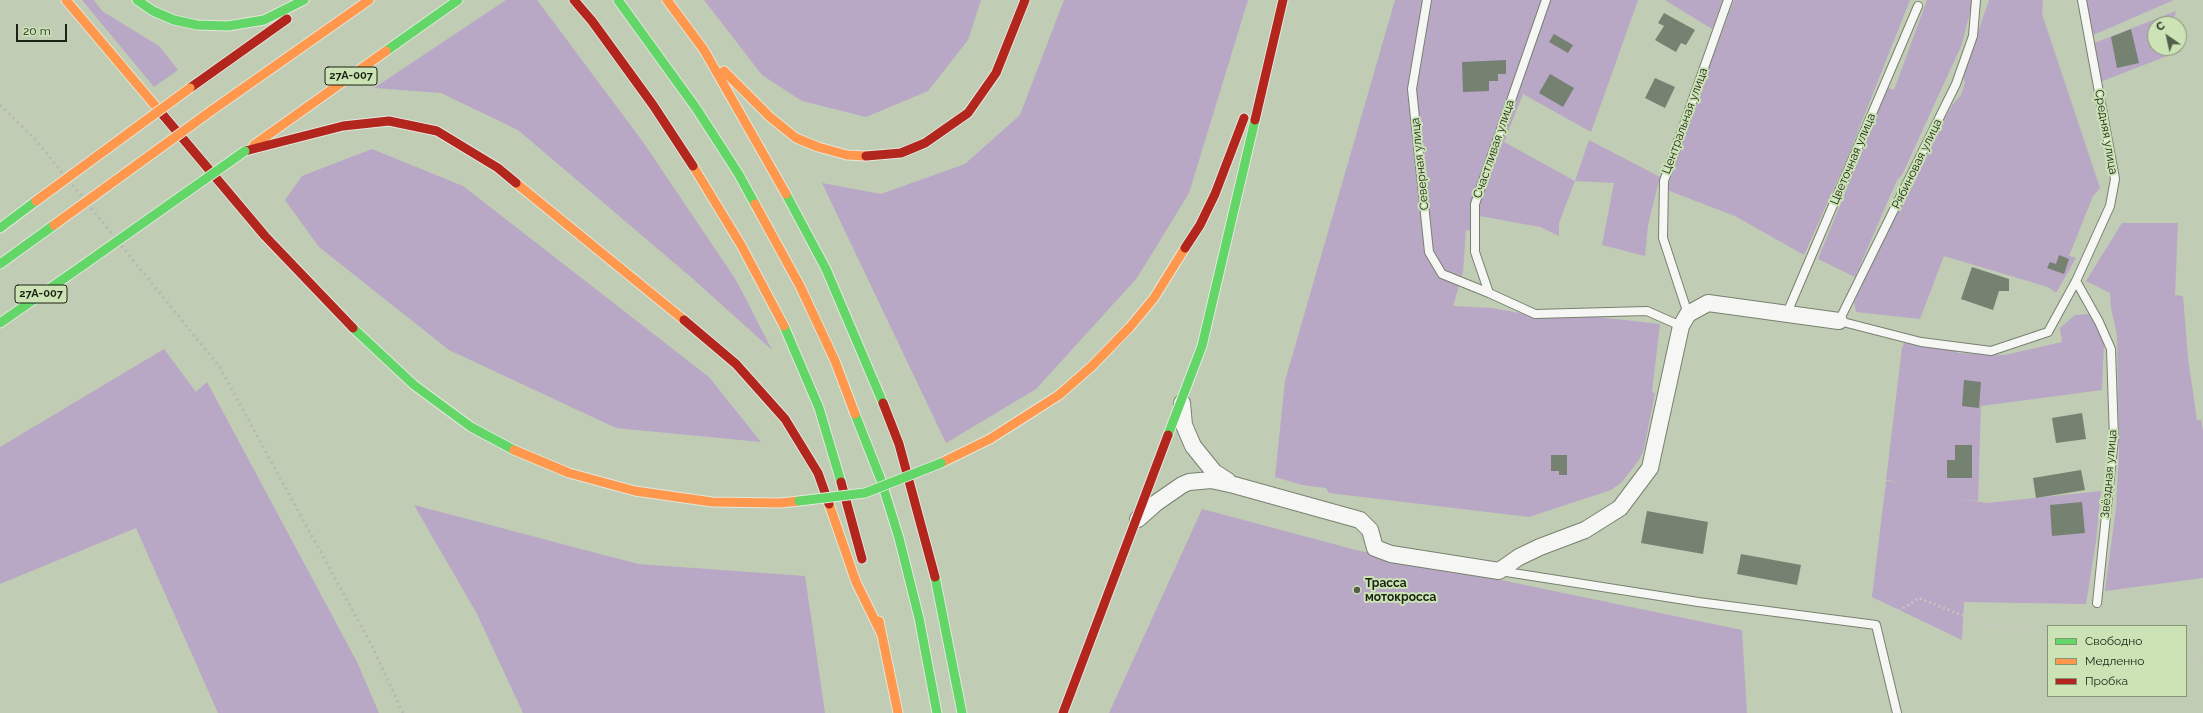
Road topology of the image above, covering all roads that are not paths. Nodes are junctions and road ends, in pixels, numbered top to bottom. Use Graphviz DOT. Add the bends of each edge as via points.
graph roads {
  1 [pos="66,0"];
  2 [pos="137,0"];
  3 [pos="304,0"];
  4 [pos="314,0"];
  5 [pos="369,0"];
  6 [pos="458,0"];
  7 [pos="574,0"];
  8 [pos="618,0"];
  9 [pos="667,0"];
  10 [pos="1025,0"];
  11 [pos="1283,0"];
  12 [pos="1427,0"];
  13 [pos="1546,0"];
  14 [pos="1728,0"];
  15 [pos="1976,0"];
  16 [pos="2082,0"];
  17 [pos="1918,6"];
  18 [pos="704,50"];
  19 [pos="1270,51"];
  20 [pos="245,151"];
  21 [pos="0,228"];
  22 [pos="0,264"];
  23 [pos="2076,281"];
  24 [pos="1489,293"];
  25 [pos="1787,313"];
  26 [pos="1684,320"];
  27 [pos="1839,321"];
  28 [pos="0,323"];
  29 [pos="1182,399"];
  30 [pos="1234,484"];
  31 [pos="1135,522"];
  32 [pos="864,566"];
  33 [pos="1499,571"];
  34 [pos="870,589"];
  35 [pos="2097,603"];
  36 [pos="882,636"];
  37 [pos="898,713"];
  38 [pos="937,713"];
  39 [pos="962,713"];
  40 [pos="1063,713"];
  41 [pos="1897,713"];
  1 -- 19 [label="highway, bridge" via="265,236 371,347 414,385 471,427 521,454 569,473 635,491 712,502 780,503 865,493 941,463 990,439 1059,395 1130,327 1182,257 1209,206"];
  2 -- 3 [label="highway" via="153,11 174,20 197,25 228,26 264,20"];
  4 -- 21 [label="highway, bridge"];
  5 -- 22 [label="highway, bridge"];
  6 -- 20 [label="highway, 27А-007"];
  7 -- 32 [label="highway" via="653,105 690,161 778,312 819,408"];
  8 -- 38 [label="highway" via="687,95 738,173 800,286 835,361 881,480 899,538 919,618"];
  9 -- 18 [label="highway"];
  10 -- 18 [label="highway" via="996,73 968,113 925,142 888,155 847,155 796,138 770,117"];
  11 -- 19 [label="highway"];
  12 -- 24 [label="lane, Северная улица" via="1412,89 1429,252 1442,274"];
  13 -- 24 [label="lane, Счастливая улица" via="1476,204 1475,252"];
  14 -- 26 [label="lane, Центральная улица" via="1664,181 1663,238"];
  15 -- 27 [label="lane, Рябиновая улица" via="1973,36 1956,84"];
  16 -- 23 [label="lane, Средняя улица" via="2114,179 2110,206"];
  17 -- 25 [label="lane, Цветочная улица"];
  18 -- 39 [label="highway" via="826,269 875,381 899,444 935,576"];
  19 -- 29 [label="highway" via="1202,346"];
  20 -- 28 [label="highway, 27А-007, bridge"];
  20 -- 36 [label="highway" via="343,126 389,120 437,131 498,168 708,339 736,364 777,409 818,472 856,582"];
  23 -- 27 [label="lane, Средняя улица" via="2048,332 1991,350 1921,342"];
  23 -- 35 [label="lane, Звёздная улица" via="2099,322 2110,349 2114,438"];
  24 -- 26 [label="lane" via="1535,314 1648,311"];
  25 -- 26 [label="street" via="1708,303"];
  25 -- 27 [label="street"];
  26 -- 33 [label="street" via="1650,468 1620,508 1585,530 1533,550"];
  29 -- 30 [label="street" via="1184,425 1193,446 1214,472"];
  29 -- 31 [label="highway"];
  30 -- 31 [label="street" via="1211,480 1189,482 1156,502"];
  30 -- 33 [label="street" via="1360,520 1370,530 1375,548 1391,554"];
  31 -- 40 [label="highway"];
  33 -- 41 [label="lane" via="1698,602 1876,625"];
  34 -- 36 [label="highway"];
  36 -- 37 [label="highway"];
}
